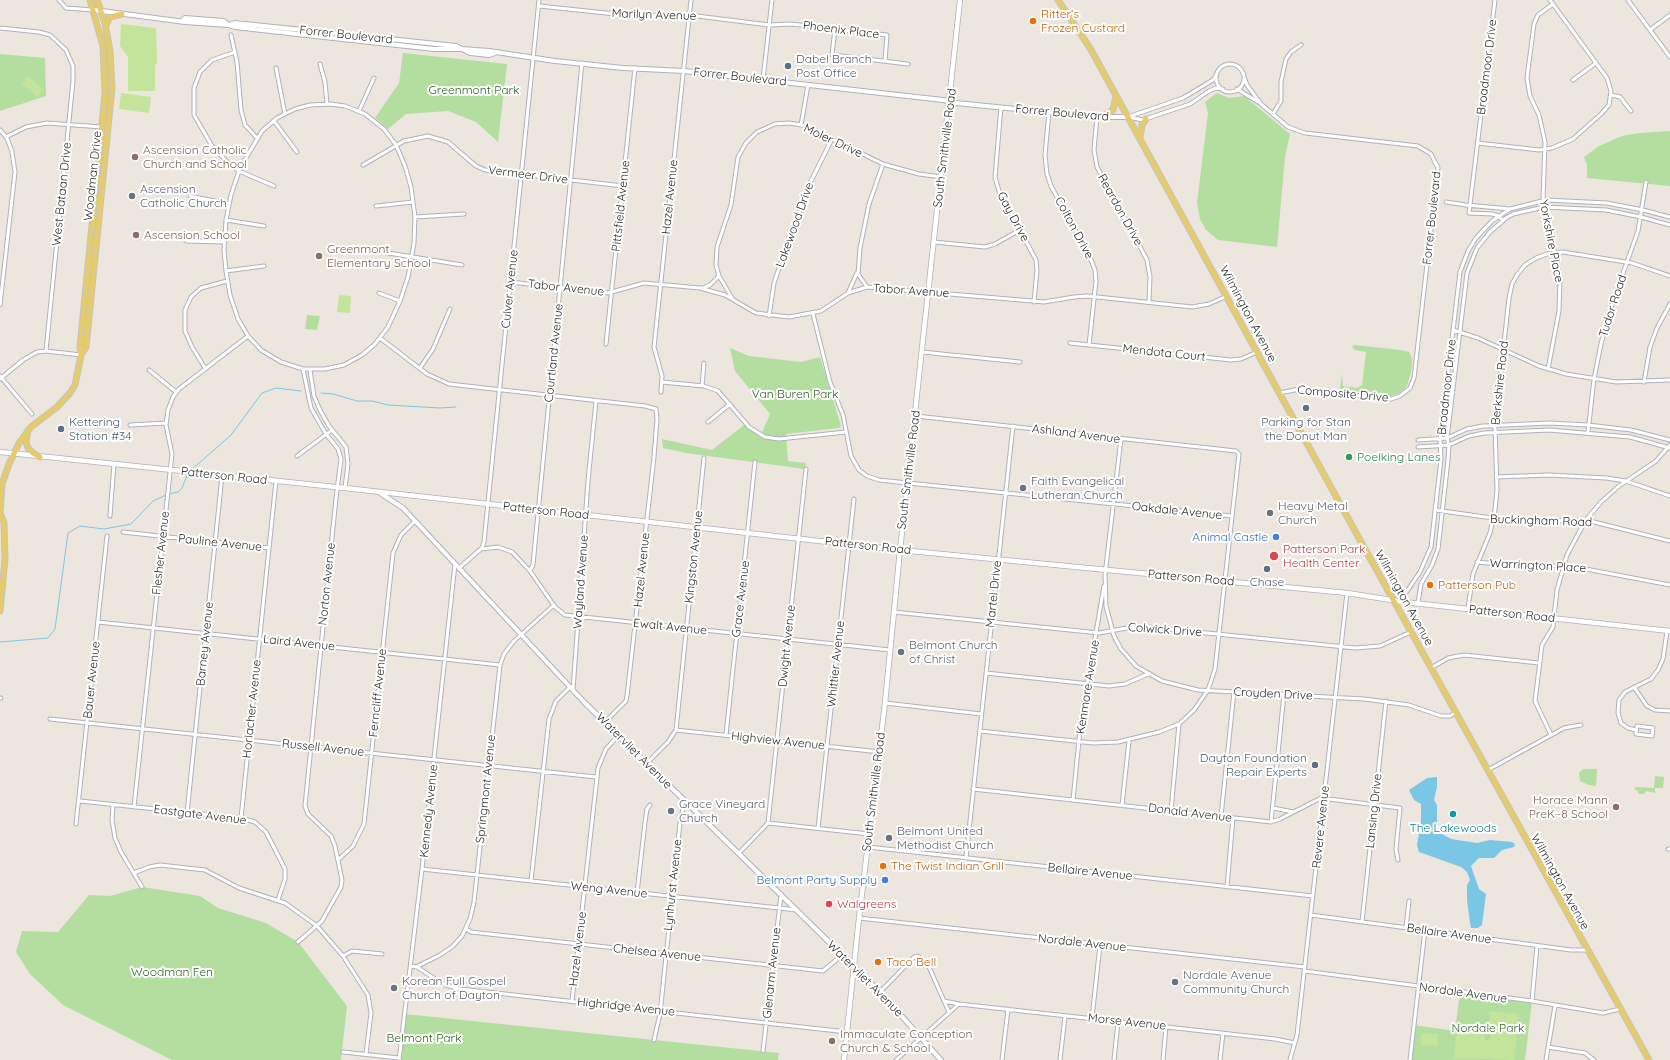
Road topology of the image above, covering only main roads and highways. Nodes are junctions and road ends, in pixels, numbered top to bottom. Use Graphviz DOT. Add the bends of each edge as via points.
graph roads {
  1 [pos="90,0"];
  2 [pos="97,0"];
  3 [pos="960,0"];
  4 [pos="1058,0"];
  5 [pos="122,14"];
  6 [pos="106,30"];
  7 [pos="1116,95"];
  8 [pos="1100,117"];
  9 [pos="1146,119"];
  10 [pos="1140,139"];
  11 [pos="90,247"];
  12 [pos="96,248"];
  13 [pos="81,355"];
  14 [pos="28,430"];
  15 [pos="0,452"];
  16 [pos="14,454"];
  17 [pos="40,457"];
  18 [pos="0,513"];
  19 [pos="900,550"];
  20 [pos="1393,599"];
  21 [pos="0,610"];
  22 [pos="1668,631"];
  23 [pos="844,1060"];
  24 [pos="1649,1060"];
  1 -- 11 [label="main road, Woodman Drive" via="105,58 105,93"];
  2 -- 6 [label="main road, Woodman Drive"];
  3 -- 19 [label="main road, South Smithville Road"];
  4 -- 7 [label="main road, Wilmington Avenue" via="1083,36"];
  5 -- 6 [label="main road" via="110,17 106,21"];
  6 -- 12 [label="main road, Woodman Drive" via="112,88"];
  7 -- 8 [label="main road" via="1113,110"];
  7 -- 10 [label="main road, Wilmington Avenue"];
  9 -- 10 [label="main road" via="1141,128"];
  10 -- 20 [label="main road, Wilmington Avenue"];
  11 -- 12 [label="main road"];
  11 -- 13 [label="main road, Woodman Drive"];
  12 -- 13 [label="main road, Woodman Drive" via="86,347"];
  13 -- 14 [label="main road, Woodman Drive" via="77,378 70,393"];
  14 -- 16 [label="main road, Woodman Drive"];
  14 -- 17 [label="main road" via="28,448"];
  15 -- 16 [label="main road, Patterson Road"];
  16 -- 17 [label="main road, Patterson Road"];
  16 -- 18 [label="main road, Woodman Drive" via="2,484"];
  17 -- 19 [label="main road, Patterson Road"];
  18 -- 21 [label="main road, Woodman Drive" via="4,523 4,559"];
  19 -- 20 [label="main road, Patterson Road"];
  19 -- 23 [label="main road, South Smithville Road" via="880,752 858,918"];
  20 -- 22 [label="main road, Patterson Road" via="1418,604"];
  20 -- 24 [label="main road, Wilmington Avenue"];
}
